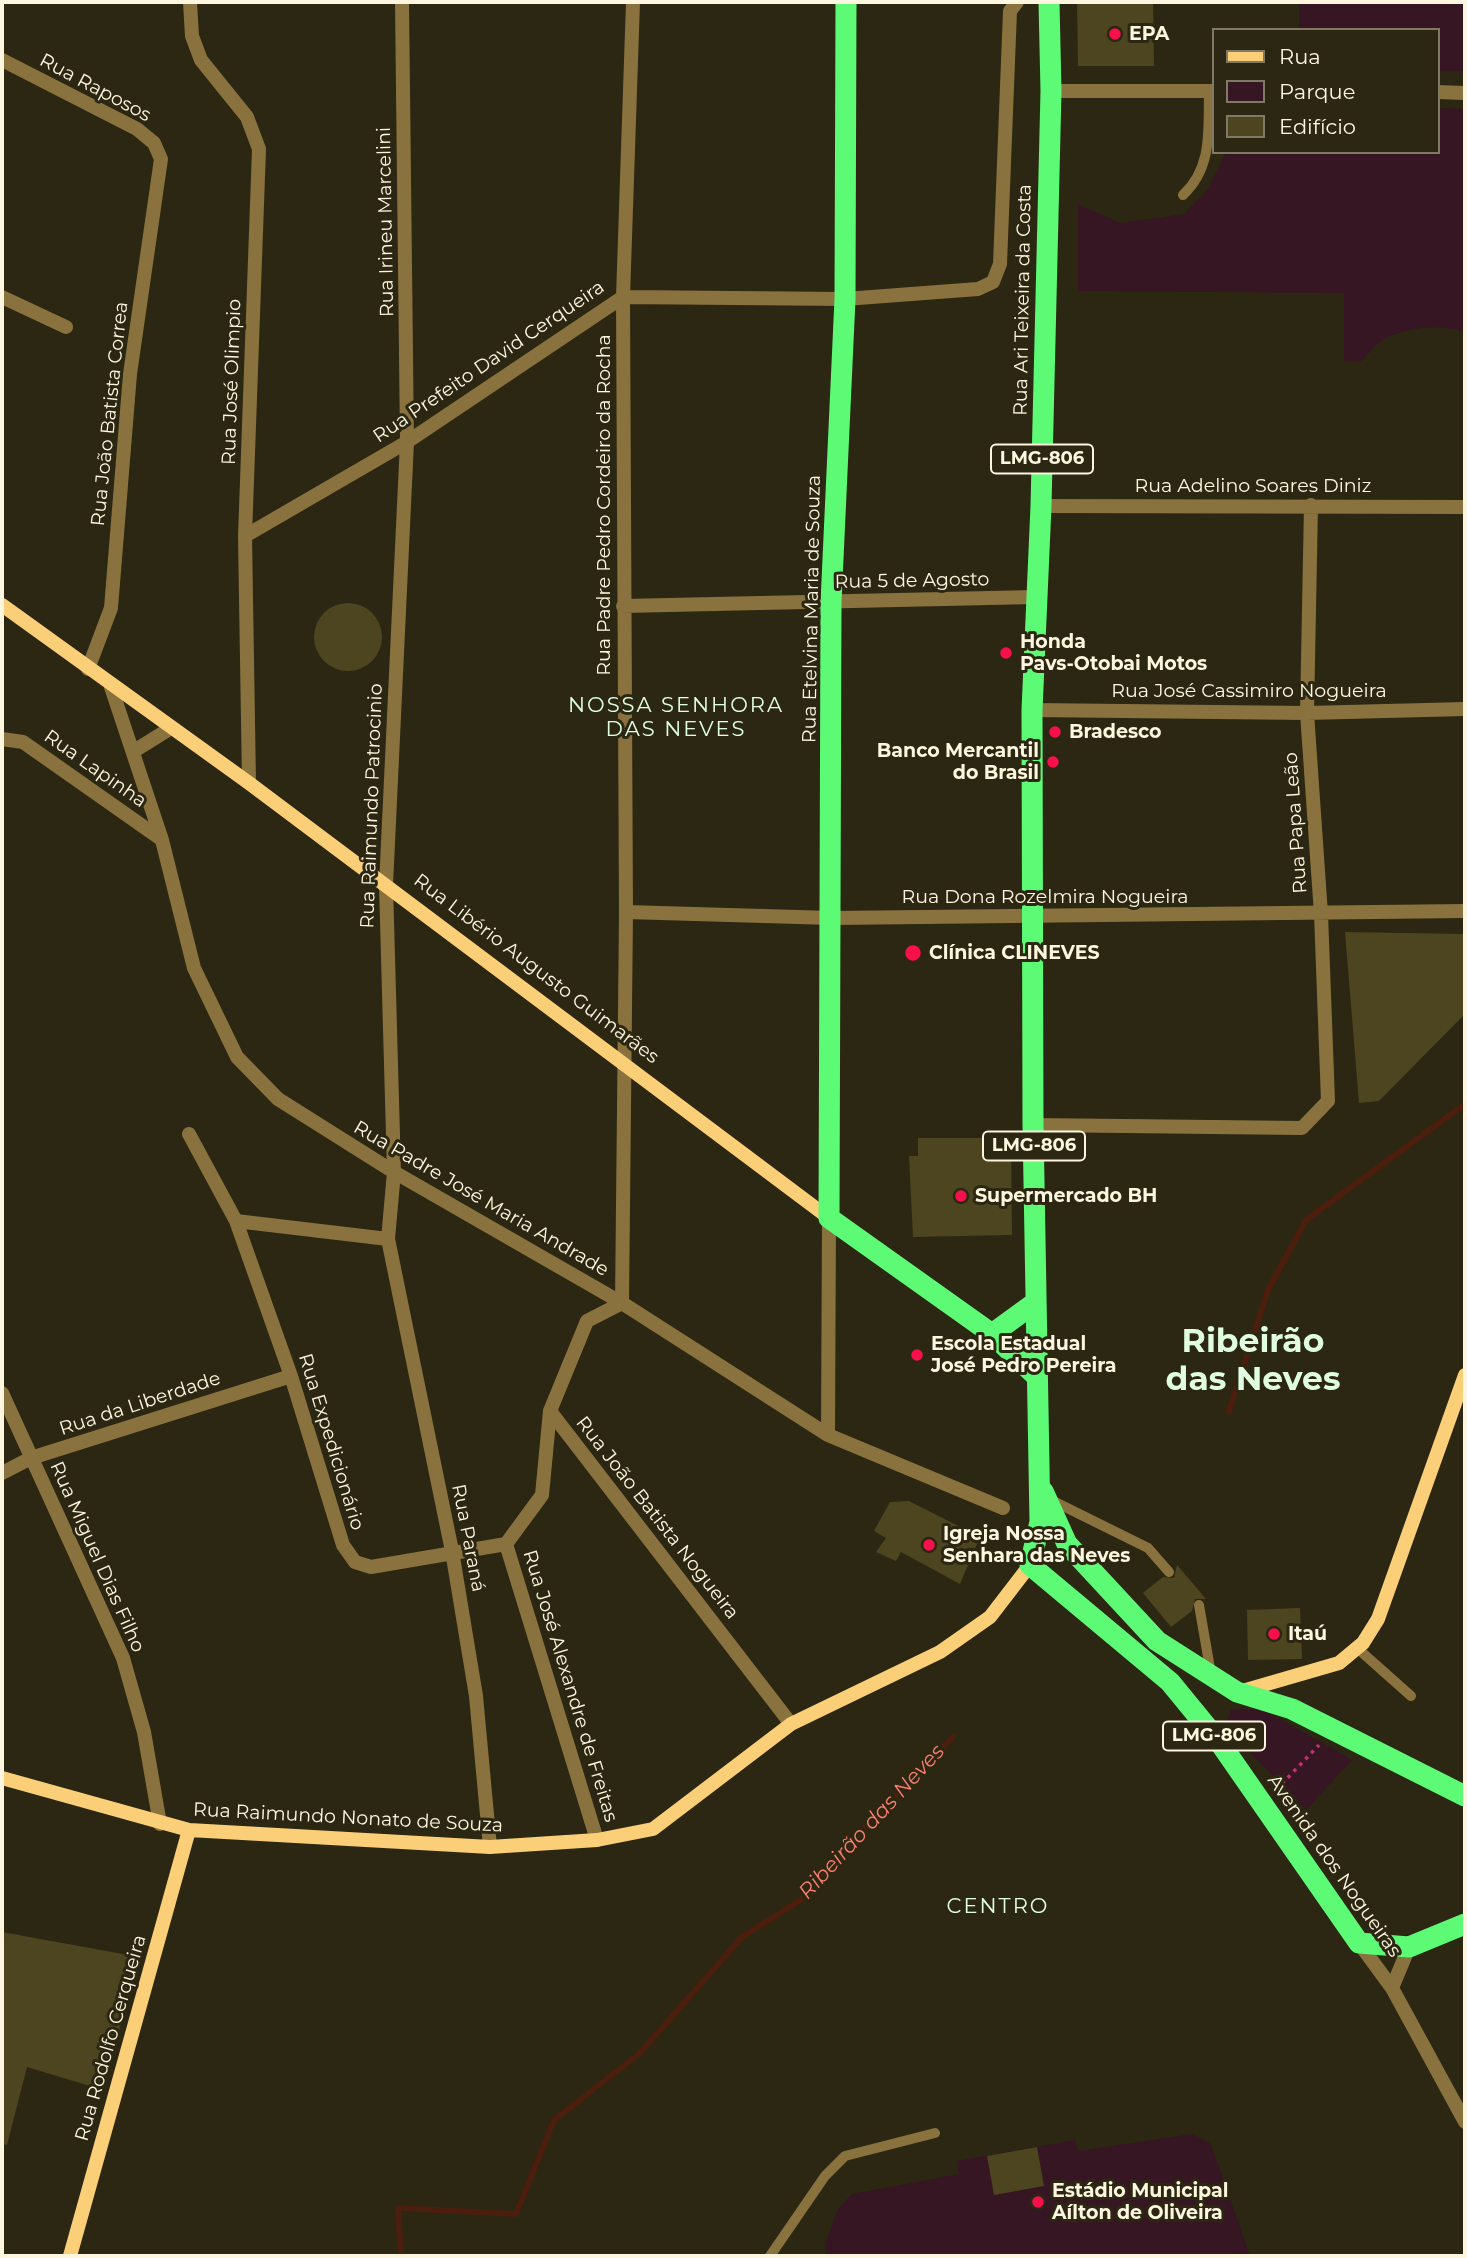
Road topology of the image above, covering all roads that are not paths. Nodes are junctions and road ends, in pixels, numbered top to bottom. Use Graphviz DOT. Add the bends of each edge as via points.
graph roads {
  1 [pos="190,2"];
  2 [pos="402,2"];
  3 [pos="633,2"];
  4 [pos="846,2"];
  5 [pos="1017,2"];
  6 [pos="1049,2"];
  7 [pos="2,60"];
  8 [pos="1051,91"];
  9 [pos="1211,91"];
  10 [pos="1439,92"];
  11 [pos="1465,93"];
  12 [pos="161,159"];
  13 [pos="1183,195"];
  14 [pos="2,297"];
  15 [pos="623,297"];
  16 [pos="845,299"];
  17 [pos="66,327"];
  18 [pos="407,442"];
  19 [pos="1311,505"];
  20 [pos="1041,506"];
  21 [pos="1465,507"];
  22 [pos="246,536"];
  23 [pos="1035,597"];
  24 [pos="831,602"];
  25 [pos="2,605"];
  26 [pos="623,606"];
  27 [pos="88,669"];
  28 [pos="111,687"];
  29 [pos="1465,709"];
  30 [pos="1032,710"];
  31 [pos="1307,713"];
  32 [pos="171,728"];
  33 [pos="2,739"];
  34 [pos="134,751"];
  35 [pos="249,783"];
  36 [pos="162,840"];
  37 [pos="386,885"];
  38 [pos="1465,911"];
  39 [pos="626,912"];
  40 [pos="1321,914"];
  41 [pos="1031,916"];
  42 [pos="832,918"];
  43 [pos="624,1063"];
  44 [pos="1033,1125"];
  45 [pos="189,1134"];
  46 [pos="394,1172"];
  47 [pos="829,1218"];
  48 [pos="236,1221"];
  49 [pos="388,1239"];
  50 [pos="1037,1302"];
  51 [pos="622,1303"];
  52 [pos="992,1334"];
  53 [pos="1465,1375"];
  54 [pos="291,1376"];
  55 [pos="1036,1376"];
  56 [pos="2,1393"];
  57 [pos="550,1411"];
  58 [pos="828,1435"];
  59 [pos="31,1458"];
  60 [pos="2,1473"];
  61 [pos="1043,1490"];
  62 [pos="1003,1508"];
  63 [pos="506,1544"];
  64 [pos="1067,1544"];
  65 [pos="452,1551"];
  66 [pos="1030,1565"];
  67 [pos="1169,1572"];
  68 [pos="1199,1605"];
  69 [pos="1357,1648"];
  70 [pos="1212,1676"];
  71 [pos="1237,1692"];
  72 [pos="1411,1696"];
  73 [pos="791,1724"];
  74 [pos="2,1778"];
  75 [pos="1465,1796"];
  76 [pos="160,1824"];
  77 [pos="189,1830"];
  78 [pos="597,1840"];
  79 [pos="490,1847"];
  80 [pos="1465,1924"];
  81 [pos="1359,1943"];
  82 [pos="1409,1947"];
  83 [pos="1392,1988"];
  84 [pos="1465,2122"];
  85 [pos="935,2133"];
  86 [pos="70,2256"];
  87 [pos="770,2256"];
  1 -- 22 [label="street, Rua José Olimpio" via="192,36 201,60 247,117 259,149"];
  2 -- 18 [label="street, Rua Irineu Marcelini"];
  3 -- 15 [label="street, Rua Padre Pedro Cordeiro da Rocha"];
  4 -- 16 [label="highway, Rua Etelvina Maria de Souza"];
  5 -- 16 [label="street, Rua Prefeito David Cerqueira" via="1010,11 1000,264 993,282 978,289"];
  6 -- 8 [label="highway, Rua Ari Teixeira da Costa / LMG-806"];
  7 -- 12 [label="street, Rua Raposos" via="137,130 154,144"];
  8 -- 9 [label="street"];
  8 -- 20 [label="highway, Rua Ari Teixeira da Costa / LMG-806"];
  9 -- 13 [label="lane" via="1206,162"];
  10 -- 11 [label="street"];
  12 -- 27 [label="street, Rua João Batista Correa" via="130,374 111,608"];
  14 -- 17 [label="street"];
  15 -- 16 [label="street, Rua Prefeito David Cerqueira"];
  15 -- 18 [label="street, Rua Prefeito David Cerqueira"];
  15 -- 26 [label="street, Rua Padre Pedro Cordeiro da Rocha"];
  16 -- 24 [label="highway, Rua Etelvina Maria de Souza"];
  18 -- 22 [label="street, Rua Prefeito David Cerqueira"];
  18 -- 37 [label="street, Rua Raimundo Patrocinio"];
  19 -- 20 [label="street, Rua Adelino Soares Diniz"];
  19 -- 21 [label="street, Rua Adelino Soares Diniz"];
  19 -- 31 [label="street, Rua Papa Leão"];
  20 -- 23 [label="highway, Rua Ari Teixeira da Costa / LMG-806"];
  22 -- 35 [label="street, Rua José Olimpio"];
  23 -- 24 [label="street, Rua 5 de Agosto"];
  23 -- 30 [label="highway, Rua Ari Teixeira da Costa / LMG-806"];
  24 -- 26 [label="street, Rua 5 de Agosto"];
  24 -- 42 [label="highway, Rua Etelvina Maria de Souza"];
  25 -- 27 [label="street, Rua Libério Augusto Guimarães"];
  26 -- 39 [label="street, Rua Padre Pedro Cordeiro da Rocha"];
  27 -- 28 [label="street, Rua Libério Augusto Guimarães"];
  28 -- 32 [label="street, Rua Libério Augusto Guimarães"];
  28 -- 34 [label="street, Rua Padre José Maria Andrade"];
  29 -- 31 [label="street, Rua José Cassimiro Nogueira"];
  30 -- 31 [label="street, Rua José Cassimiro Nogueira"];
  30 -- 41 [label="highway, Rua Ari Teixeira da Costa / LMG-806"];
  31 -- 40 [label="street, Rua Papa Leão"];
  32 -- 34 [label="street"];
  32 -- 35 [label="street, Rua Libério Augusto Guimarães"];
  33 -- 36 [label="street, Rua Lapinha" via="23,742"];
  34 -- 36 [label="street, Rua Padre José Maria Andrade"];
  35 -- 37 [label="street, Rua Libério Augusto Guimarães"];
  36 -- 46 [label="street, Rua Padre José Maria Andrade" via="194,968 236,1057 278,1099"];
  37 -- 43 [label="street, Rua Libério Augusto Guimarães"];
  37 -- 46 [label="street, Rua Raimundo Patrocinio"];
  38 -- 40 [label="street, Rua Dona Rozelmira Nogueira"];
  39 -- 42 [label="street, Rua Dona Rozelmira Nogueira"];
  39 -- 43 [label="street, Rua Padre Pedro Cordeiro da Rocha"];
  40 -- 41 [label="street, Rua Dona Rozelmira Nogueira"];
  40 -- 44 [label="street, Rua Papa Leão" via="1328,1101 1302,1128"];
  41 -- 42 [label="street, Rua Dona Rozelmira Nogueira"];
  41 -- 44 [label="highway, Rua Ari Teixeira da Costa / LMG-806"];
  42 -- 47 [label="highway, Rua Etelvina Maria de Souza"];
  43 -- 47 [label="street, Rua Libério Augusto Guimarães"];
  43 -- 51 [label="street, Rua Padre Pedro Cordeiro da Rocha"];
  44 -- 50 [label="highway, Rua Ari Teixeira da Costa / LMG-806"];
  45 -- 48 [label="street, Rua Expedicionário"];
  46 -- 49 [label="street, Rua Paraná"];
  46 -- 51 [label="street, Rua Padre José Maria Andrade"];
  47 -- 52 [label="highway, Rua Libério Augusto Guimarães"];
  47 -- 58 [label="street"];
  48 -- 49 [label="street"];
  48 -- 54 [label="street, Rua Expedicionário"];
  49 -- 65 [label="street, Rua Paraná"];
  50 -- 52 [label="highway"];
  50 -- 55 [label="highway, Rua Ari Teixeira da Costa / LMG-806"];
  51 -- 57 [label="street, Rua João Batista Nogueira" via="587,1321"];
  51 -- 58 [label="street, Rua Padre José Maria Andrade"];
  52 -- 55 [label="highway, Rua Libério Augusto Guimarães"];
  53 -- 69 [label="street" via="1378,1619"];
  54 -- 59 [label="street, Rua da Liberdade"];
  54 -- 65 [label="street, Rua Expedicionário" via="343,1545 355,1563 371,1567"];
  55 -- 61 [label="highway, Rua Ari Teixeira da Costa / LMG-806"];
  56 -- 59 [label="street, Rua Miguel Dias Filho"];
  57 -- 63 [label="street" via="542,1496"];
  57 -- 73 [label="street, Rua João Batista Nogueira"];
  58 -- 62 [label="street, Rua Padre José Maria Andrade"];
  59 -- 60 [label="street, Rua da Liberdade"];
  59 -- 76 [label="street, Rua Miguel Dias Filho" via="124,1658 144,1732"];
  61 -- 64 [label="highway, LMG-806"];
  61 -- 66 [label="highway, Rua Ari Teixeira da Costa / LMG-806"];
  61 -- 67 [label="lane" via="1148,1548"];
  63 -- 65 [label="street, Rua Expedicionário"];
  63 -- 78 [label="street, Rua José Alexandre de Freitas"];
  64 -- 66 [label="highway"];
  64 -- 70 [label="highway, LMG-806" via="1157,1641"];
  65 -- 79 [label="street, Rua Paraná" via="476,1696"];
  66 -- 73 [label="street, Rua Raimundo Nonato de Souza" via="990,1617 940,1652"];
  66 -- 81 [label="highway, Avenida dos Nogueiras / LMG-806" via="1170,1682 1220,1743"];
  68 -- 70 [label="lane"];
  69 -- 71 [label="street" via="1339,1662"];
  69 -- 72 [label="lane"];
  70 -- 71 [label="highway, LMG-806"];
  71 -- 75 [label="highway, LMG-806" via="1292,1709"];
  73 -- 78 [label="street, Rua Raimundo Nonato de Souza" via="653,1829"];
  74 -- 76 [label="street, Rua Raimundo Nonato de Souza"];
  76 -- 77 [label="street, Rua Raimundo Nonato de Souza"];
  77 -- 79 [label="street, Rua Raimundo Nonato de Souza"];
  77 -- 86 [label="street, Rua Rodolfo Cerqueira"];
  78 -- 79 [label="street, Rua Raimundo Nonato de Souza"];
  80 -- 82 [label="highway"];
  81 -- 82 [label="highway"];
  81 -- 83 [label="street, Avenida dos Nogueiras"];
  82 -- 83 [label="street, Avenida dos Nogueiras"];
  83 -- 84 [label="street, Avenida dos Nogueiras"];
  85 -- 87 [label="lane" via="845,2156 825,2176"];
}
